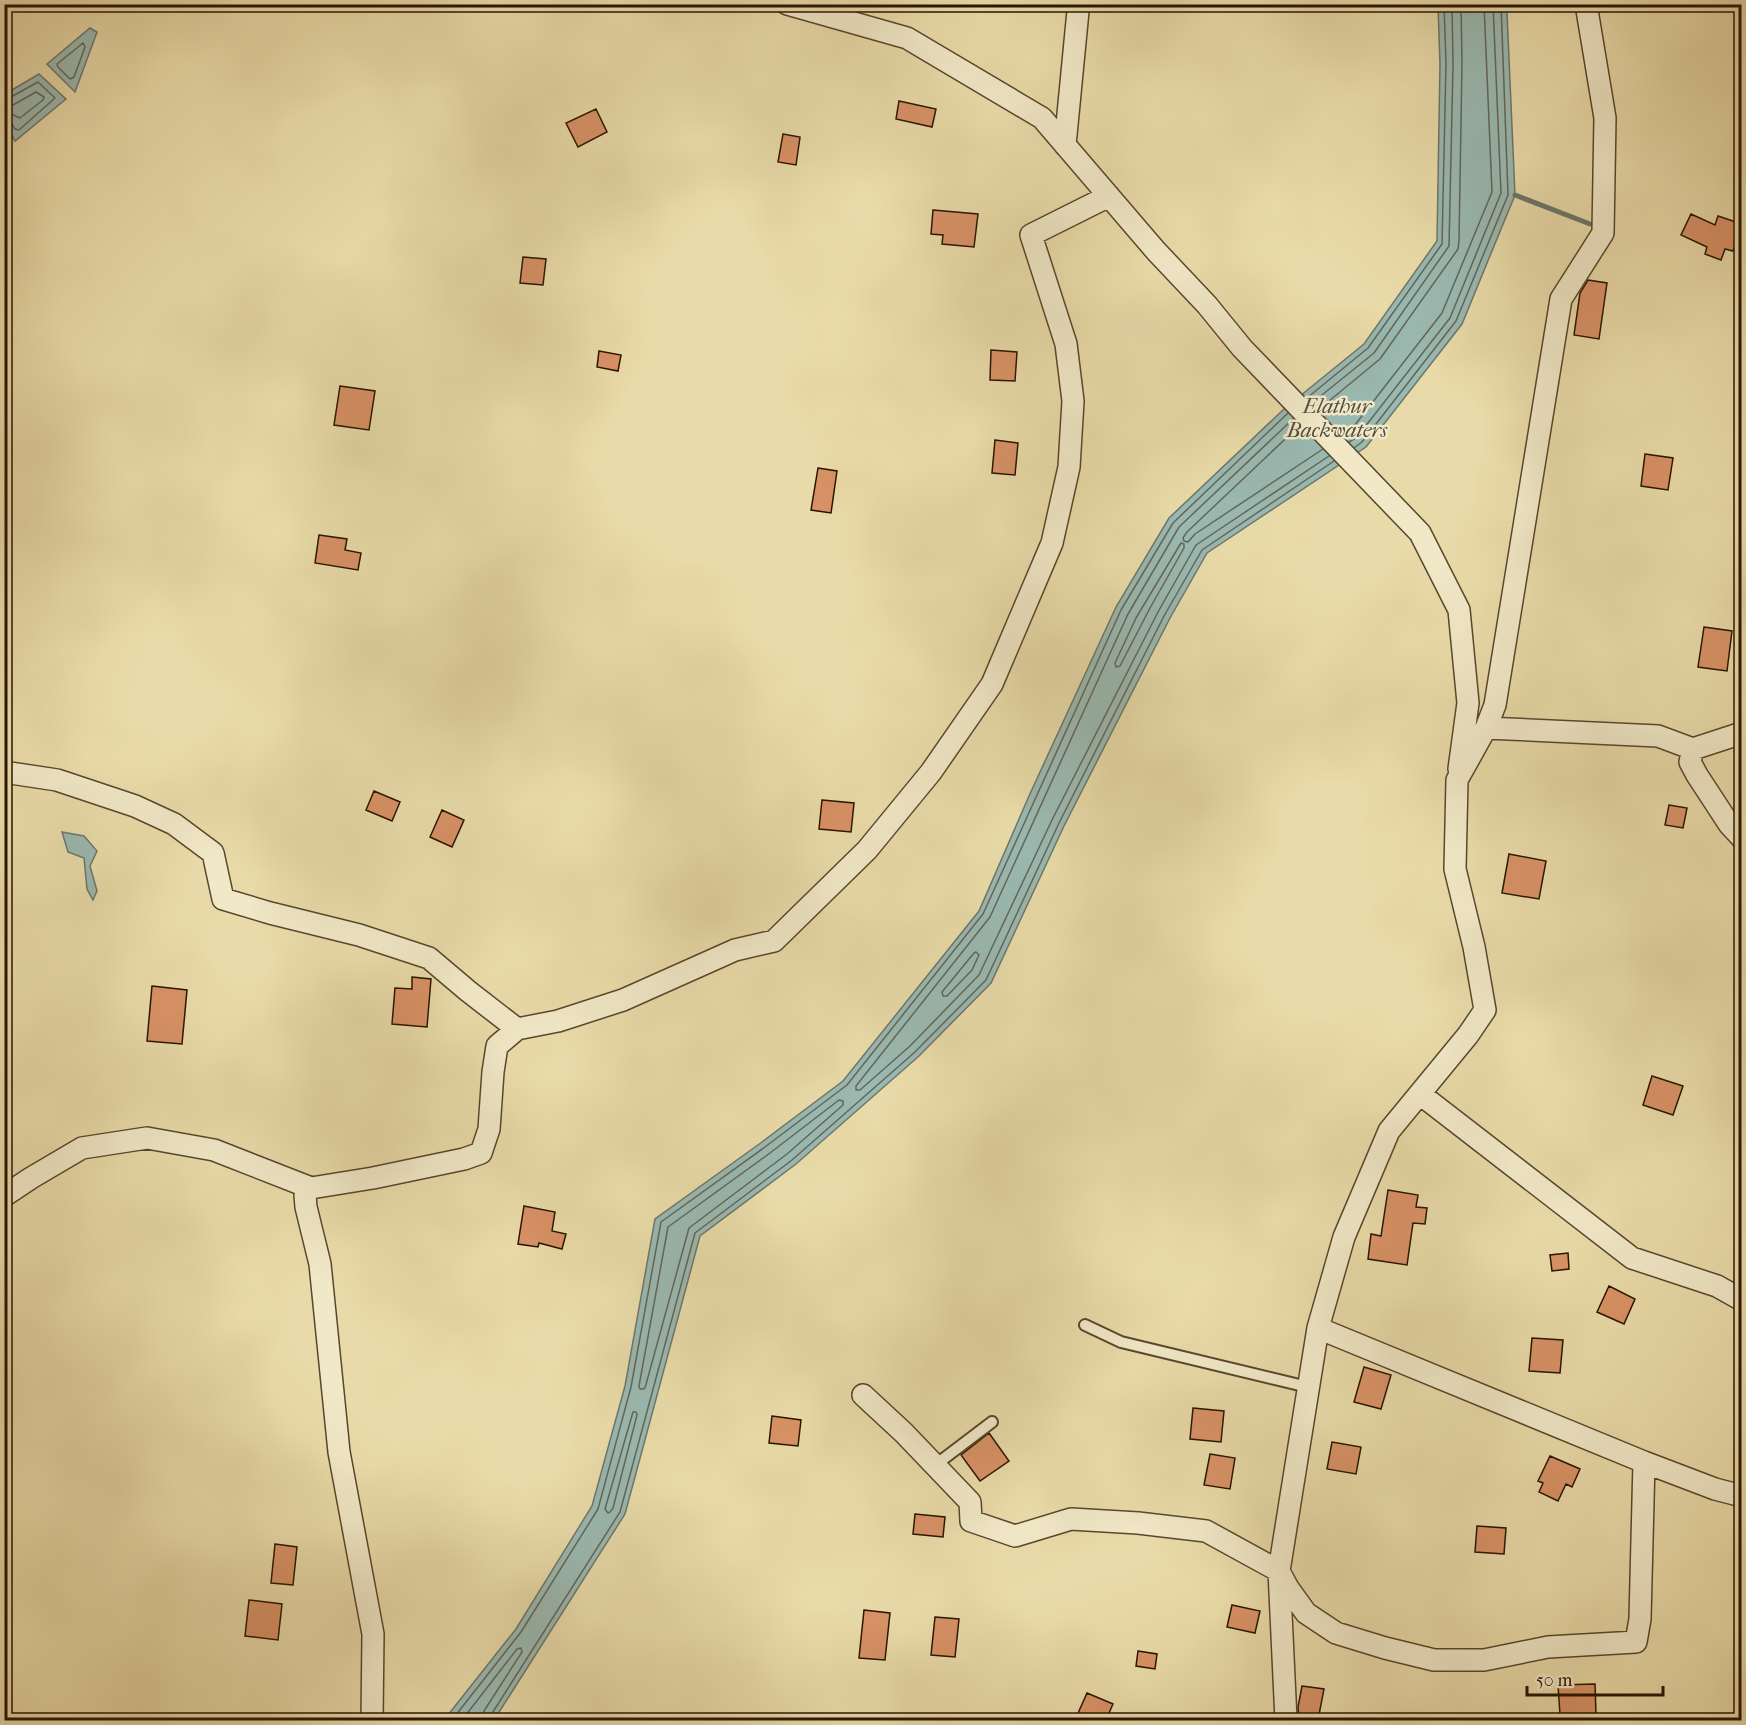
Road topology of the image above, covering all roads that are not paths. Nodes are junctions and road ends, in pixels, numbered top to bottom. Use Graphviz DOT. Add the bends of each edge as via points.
graph roads {
  1 [pos="788,4"];
  2 [pos="1586,4"];
  3 [pos="1078,11"];
  4 [pos="1065,145"];
  5 [pos="1108,196"];
  6 [pos="1486,728"];
  7 [pos="1742,733"];
  8 [pos="1691,755"];
  9 [pos="4,772"];
  10 [pos="1457,780"];
  11 [pos="1742,838"];
  12 [pos="517,1029"];
  13 [pos="1420,1094"];
  14 [pos="311,1188"];
  15 [pos="4,1196"];
  16 [pos="1742,1300"];
  17 [pos="1085,1325"];
  18 [pos="1318,1328"];
  19 [pos="1308,1387"];
  20 [pos="863,1395"];
  21 [pos="992,1422"];
  22 [pos="1644,1462"];
  23 [pos="934,1466"];
  24 [pos="1742,1496"];
  25 [pos="1279,1571"];
  26 [pos="372,1720"];
  27 [pos="1286,1720"];
  1 -- 4 [label="street" via="907,38 1042,118"];
  2 -- 6 [label="street" via="1605,118 1603,233 1561,299 1495,705"];
  3 -- 4 [label="street"];
  4 -- 5 [label="street"];
  5 -- 10 [label="street" via="1242,348 1420,533 1459,610 1468,703"];
  5 -- 12 [label="street" via="1031,235 1066,344 1073,401 1069,467 1052,543 992,684 931,772 867,850 774,941 735,950 623,1000 558,1022"];
  6 -- 8 [label="street" via="1658,736"];
  6 -- 10 [label="street"];
  7 -- 8 [label="street"];
  8 -- 11 [label="street" via="1729,824"];
  9 -- 12 [label="street" via="77,786 174,824 213,853 223,899 429,958"];
  10 -- 13 [label="street" via="1455,869 1485,1010"];
  12 -- 14 [label="street" via="497,1046 489,1128 482,1153"];
  13 -- 16 [label="street" via="1632,1258 1718,1286"];
  13 -- 18 [label="street" via="1389,1131 1344,1237"];
  14 -- 15 [label="street" via="214,1150 147,1138 82,1148"];
  14 -- 26 [label="street" via="305,1195 306,1207 320,1264 339,1452 373,1634"];
  17 -- 19 [label="lane" via="1121,1342"];
  18 -- 19 [label="street"];
  18 -- 22 [label="street"];
  19 -- 25 [label="street"];
  20 -- 23 [label="street"];
  21 -- 23 [label="lane"];
  22 -- 24 [label="street"];
  22 -- 25 [label="street" via="1636,1642 1548,1647 1484,1660 1434,1660 1336,1633 1306,1613"];
  23 -- 25 [label="street" via="969,1502 972,1521 1015,1536 1071,1518 1206,1531"];
  25 -- 27 [label="street"];
}
